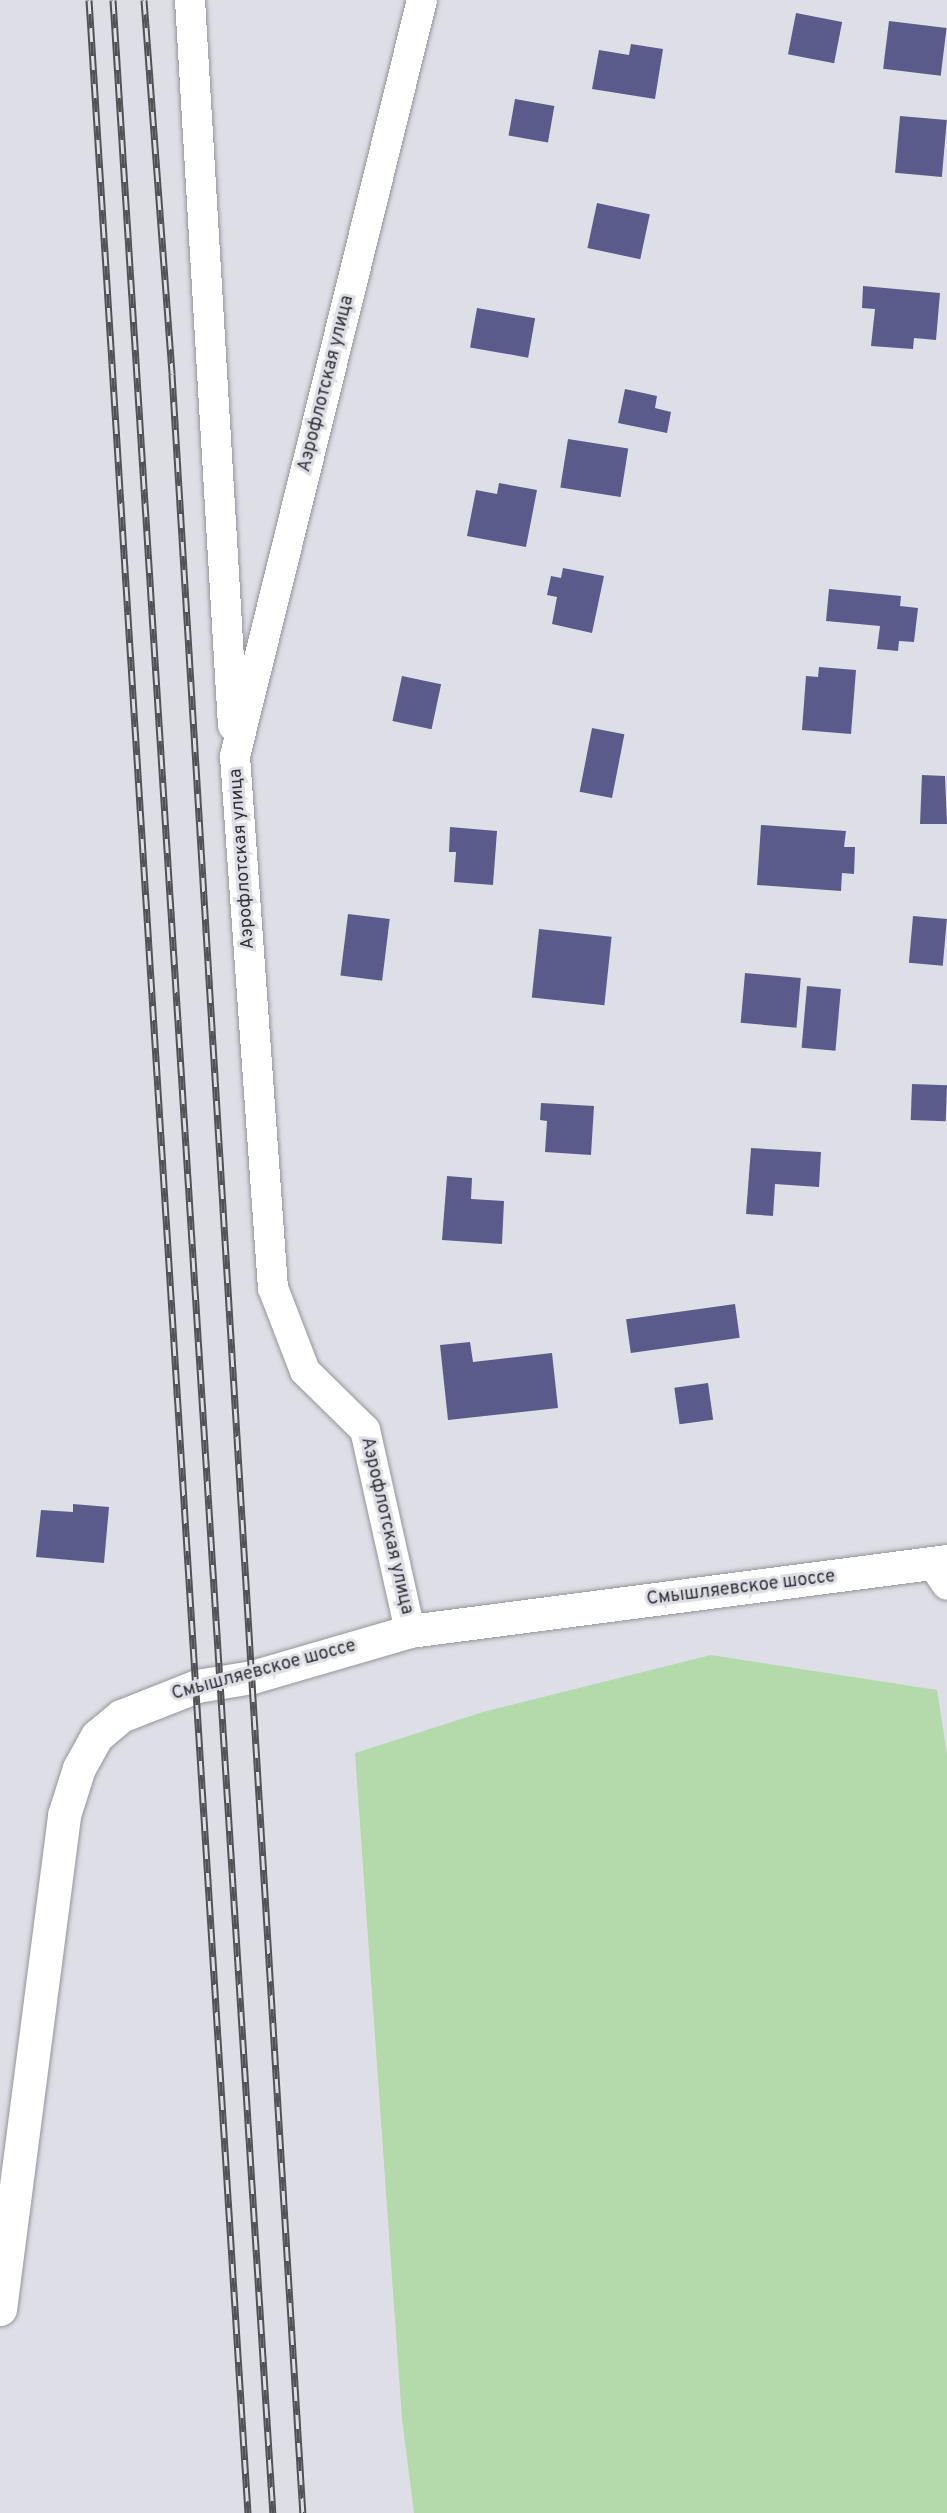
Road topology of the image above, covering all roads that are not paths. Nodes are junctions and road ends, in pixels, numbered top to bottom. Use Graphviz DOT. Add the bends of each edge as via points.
graph roads {
  1 [pos="190,0"];
  2 [pos="422,0"];
  3 [pos="235,756"];
  4 [pos="942,1570"];
  5 [pos="410,1631"];
  6 [pos="0,2309"];
  1 -- 3 [label="street"];
  2 -- 3 [label="street, Аэрофлотская улица"];
  3 -- 5 [label="street, Аэрофлотская улица" via="273,1288 305,1371 365,1430"];
  4 -- 5 [label="street, Смышляевское шоссе"];
  5 -- 6 [label="street, Смышляевское шоссе" via="252,1677 197,1686 121,1716 97,1736 79,1768 64,1815"];
}
